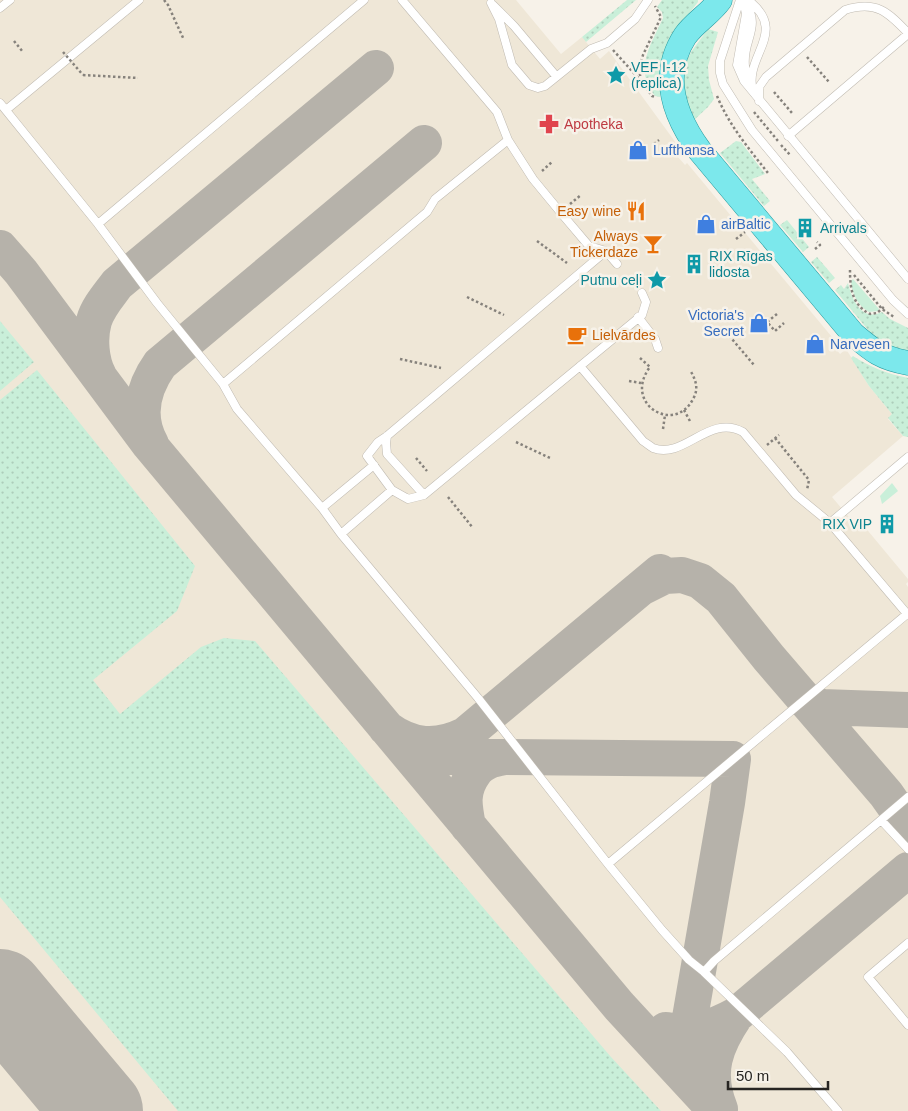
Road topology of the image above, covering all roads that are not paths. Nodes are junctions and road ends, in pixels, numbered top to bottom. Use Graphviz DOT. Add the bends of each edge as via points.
graph roads {
  1 [pos="10,0"];
  2 [pos="139,0"];
  3 [pos="364,0"];
  4 [pos="402,0"];
  5 [pos="720,0"];
  6 [pos="744,0"];
  7 [pos="652,1"];
  8 [pos="489,2"];
  9 [pos="0,8"];
  10 [pos="908,34"];
  11 [pos="556,76"];
  12 [pos="756,98"];
  13 [pos="0,103"];
  14 [pos="6,110"];
  15 [pos="788,136"];
  16 [pos="508,140"];
  17 [pos="98,224"];
  18 [pos="606,251"];
  19 [pos="617,264"];
  20 [pos="908,278"];
  21 [pos="642,293"];
  22 [pos="908,314"];
  23 [pos="638,317"];
  24 [pos="658,348"];
  25 [pos="908,363"];
  26 [pos="580,366"];
  27 [pos="222,384"];
  28 [pos="387,436"];
  29 [pos="908,458"];
  30 [pos="374,465"];
  31 [pos="392,490"];
  32 [pos="424,495"];
  33 [pos="322,508"];
  34 [pos="830,523"];
  35 [pos="341,534"];
  36 [pos="907,615"];
  37 [pos="908,797"];
  38 [pos="881,820"];
  39 [pos="908,848"];
  40 [pos="608,864"];
  41 [pos="908,943"];
  42 [pos="704,972"];
  43 [pos="908,1025"];
  44 [pos="838,1111"];
  1 -- 9 [label="lane"];
  2 -- 14 [label="lane"];
  3 -- 17 [label="lane"];
  4 -- 16 [label="lane" via="497,112"];
  5 -- 25 [label="main road" via="685,36 673,64 674,104 680,120 700,151 853,334 876,353"];
  6 -- 12 [label="lane" via="746,14 738,65"];
  6 -- 12 [label="lane" via="762,14 766,23 751,81"];
  6 -- 22 [label="lane" via="720,61 723,84 758,138"];
  7 -- 11 [label="lane" via="607,43 591,49"];
  8 -- 11 [label="lane"];
  8 -- 11 [label="lane" via="499,19 512,65 529,85 545,86"];
  10 -- 12 [label="lane" via="882,8 869,5 845,10 766,77 758,87"];
  10 -- 15 [label="lane"];
  12 -- 15 [label="lane"];
  13 -- 14 [label="lane"];
  14 -- 17 [label="lane"];
  15 -- 20 [label="lane"];
  16 -- 18 [label="lane" via="533,179 590,246"];
  16 -- 27 [label="lane"];
  17 -- 27 [label="lane"];
  18 -- 19 [label="lane"];
  18 -- 28 [label="lane"];
  21 -- 23 [label="lane" via="645,309"];
  23 -- 24 [label="lane" via="656,339"];
  23 -- 26 [label="lane"];
  26 -- 32 [label="lane"];
  26 -- 34 [label="lane" via="643,441 653,448 666,450 720,427 736,428 748,437 796,495"];
  27 -- 33 [label="lane" via="237,409"];
  28 -- 30 [label="lane" via="368,456"];
  28 -- 32 [label="lane" via="387,454"];
  29 -- 34 [label="lane"];
  30 -- 31 [label="lane"];
  30 -- 33 [label="lane"];
  31 -- 32 [label="lane" via="408,499"];
  31 -- 35 [label="lane"];
  33 -- 35 [label="lane"];
  34 -- 36 [label="lane"];
  35 -- 40 [label="lane" via="478,698"];
  36 -- 40 [label="lane"];
  37 -- 38 [label="lane"];
  38 -- 39 [label="lane"];
  38 -- 42 [label="lane"];
  40 -- 42 [label="lane" via="689,960"];
  41 -- 43 [label="lane" via="868,977"];
  42 -- 44 [label="lane" via="786,1052"];
}
